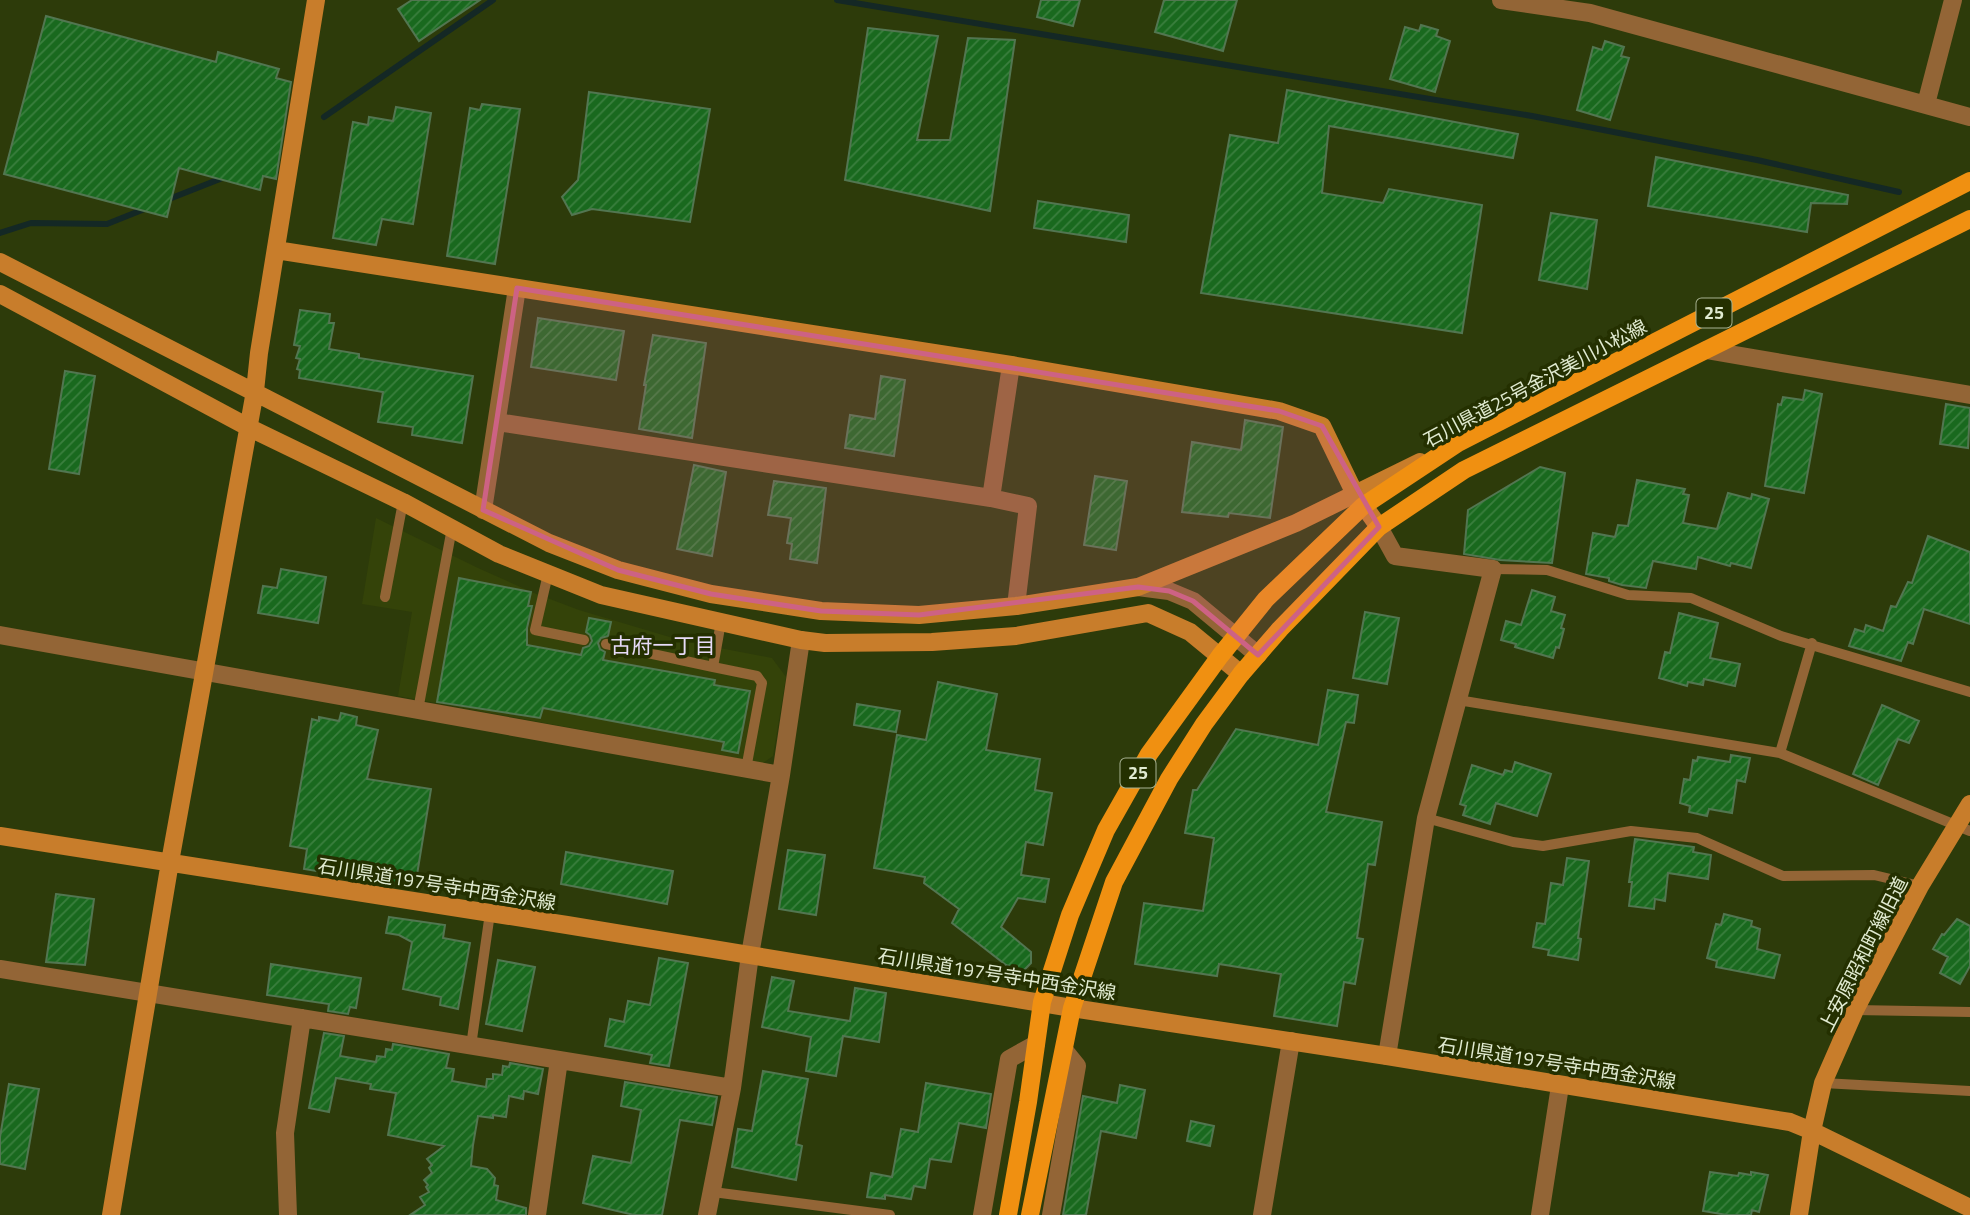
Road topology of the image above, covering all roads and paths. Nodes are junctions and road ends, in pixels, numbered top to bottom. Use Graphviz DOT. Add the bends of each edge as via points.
graph roads {
  1 [pos="316,0"];
  2 [pos="1501,0"];
  3 [pos="1952,0"];
  4 [pos="1926,104"];
  5 [pos="1970,117"];
  6 [pos="1970,181"];
  7 [pos="1970,219"];
  8 [pos="275,250"];
  9 [pos="0,262"];
  10 [pos="517,288"];
  11 [pos="0,294"];
  12 [pos="1706,350"];
  13 [pos="1011,365"];
  14 [pos="255,391"];
  15 [pos="1970,395"];
  16 [pos="497,422"];
  17 [pos="248,427"];
  18 [pos="991,498"];
  19 [pos="1358,499"];
  20 [pos="402,502"];
  21 [pos="483,510"];
  22 [pos="1379,527"];
  23 [pos="452,528"];
  24 [pos="1493,569"];
  25 [pos="548,574"];
  26 [pos="1138,586"];
  27 [pos="386,597"];
  28 [pos="1016,606"];
  29 [pos="721,622"];
  30 [pos="0,635"];
  31 [pos="1236,636"];
  32 [pos="584,640"];
  33 [pos="801,640"];
  34 [pos="1812,643"];
  35 [pos="606,645"];
  36 [pos="1258,654"];
  37 [pos="1220,656"];
  38 [pos="713,667"];
  39 [pos="204,671"];
  40 [pos="1241,674"];
  41 [pos="1970,692"];
  42 [pos="1458,700"];
  43 [pos="418,710"];
  44 [pos="1780,753"];
  45 [pos="746,769"];
  46 [pos="781,775"];
  47 [pos="1970,804"];
  48 [pos="1426,818"];
  49 [pos="1963,828"];
  50 [pos="0,836"];
  51 [pos="170,862"];
  52 [pos="1920,886"];
  53 [pos="490,913"];
  54 [pos="750,955"];
  55 [pos="0,969"];
  56 [pos="148,993"];
  57 [pos="1042,1002"];
  58 [pos="1072,1008"];
  59 [pos="1855,1010"];
  60 [pos="1970,1012"];
  61 [pos="302,1018"];
  62 [pos="1291,1041"];
  63 [pos="1036,1044"];
  64 [pos="471,1046"];
  65 [pos="1064,1050"];
  66 [pos="1387,1056"];
  67 [pos="559,1060"];
  68 [pos="1823,1083"];
  69 [pos="1560,1086"];
  70 [pos="732,1088"];
  71 [pos="1970,1091"];
  72 [pos="1812,1131"];
  73 [pos="713,1192"];
  74 [pos="1970,1208"];
  75 [pos="111,1215"];
  76 [pos="288,1215"];
  77 [pos="537,1215"];
  78 [pos="707,1215"];
  79 [pos="890,1215"];
  80 [pos="982,1215"];
  81 [pos="1008,1215"];
  82 [pos="1030,1215"];
  83 [pos="1051,1215"];
  84 [pos="1264,1215"];
  85 [pos="1539,1215"];
  86 [pos="1799,1215"];
  1 -- 8 [label="street"];
  2 -- 4 [label="street" via="1590,13"];
  3 -- 4 [label="street"];
  4 -- 5 [label="street"];
  6 -- 19 [label="main road, 石川県道25号金沢美川小松線 / 25" via="1458,443"];
  7 -- 12 [label="main road, 25"];
  8 -- 10 [label="street"];
  8 -- 14 [label="street"];
  9 -- 14 [label="street"];
  10 -- 13 [label="street"];
  10 -- 16 [label="street"];
  11 -- 17 [label="street"];
  12 -- 15 [label="street"];
  12 -- 22 [label="main road, 25" via="1464,470"];
  13 -- 18 [label="street"];
  13 -- 19 [label="street" via="1279,411 1322,426"];
  14 -- 17 [label="street"];
  14 -- 21 [label="street"];
  16 -- 18 [label="street"];
  16 -- 21 [label="street"];
  17 -- 20 [label="street"];
  17 -- 39 [label="street"];
  18 -- 28 [label="street" via="1028,506"];
  19 -- 22 [label="street"];
  19 -- 26 [label="street"];
  19 -- 31 [label="main road, 石川県道25号金沢美川小松線 / 25"];
  20 -- 23 [label="street"];
  20 -- 27 [label="lane"];
  21 -- 28 [label="street" via="618,570 711,594 821,611 919,615"];
  22 -- 24 [label="street" via="1395,556"];
  22 -- 36 [label="main road, 25"];
  23 -- 25 [label="street"];
  23 -- 43 [label="lane"];
  24 -- 34 [label="lane" via="1547,570 1628,595 1691,598 1781,636"];
  24 -- 42 [label="street"];
  25 -- 29 [label="street" via="601,595"];
  25 -- 32 [label="lane" via="535,630"];
  26 -- 28 [label="street"];
  26 -- 31 [label="street" via="1193,601"];
  29 -- 33 [label="street"];
  29 -- 38 [label="lane"];
  30 -- 39 [label="street"];
  31 -- 36 [label="street"];
  31 -- 37 [label="main road, 石川県道25号金沢美川小松線 / 25"];
  33 -- 37 [label="street" via="932,642 1016,636 1148,613 1190,632"];
  33 -- 46 [label="street"];
  34 -- 41 [label="lane"];
  34 -- 44 [label="lane"];
  35 -- 38 [label="lane"];
  36 -- 40 [label="main road, 25"];
  37 -- 40 [label="street"];
  37 -- 57 [label="main road, 石川県道25号金沢美川小松線 / 25" via="1149,754 1106,831 1070,915"];
  38 -- 45 [label="lane" via="757,676 762,683"];
  39 -- 43 [label="street"];
  39 -- 51 [label="street"];
  40 -- 58 [label="main road, 25" via="1169,779 1114,882"];
  42 -- 44 [label="lane"];
  42 -- 48 [label="street"];
  43 -- 45 [label="street"];
  44 -- 49 [label="lane"];
  45 -- 46 [label="street"];
  46 -- 54 [label="street"];
  47 -- 49 [label="street, 上安原昭和町線旧道"];
  48 -- 52 [label="lane" via="1543,846 1631,831 1697,838 1783,876 1874,875"];
  48 -- 66 [label="street"];
  49 -- 52 [label="street, 上安原昭和町線旧道"];
  50 -- 51 [label="street, 石川県道197号寺中西金沢線"];
  51 -- 53 [label="street, 石川県道197号寺中西金沢線"];
  51 -- 56 [label="street"];
  52 -- 59 [label="street, 上安原昭和町線旧道"];
  53 -- 54 [label="street, 石川県道197号寺中西金沢線"];
  53 -- 64 [label="lane"];
  54 -- 57 [label="street, 石川県道197号寺中西金沢線"];
  54 -- 70 [label="street"];
  55 -- 56 [label="street"];
  56 -- 61 [label="street"];
  56 -- 75 [label="street"];
  57 -- 58 [label="street, 石川県道197号寺中西金沢線"];
  57 -- 63 [label="main road, 石川県道25号金沢美川小松線 / 25"];
  58 -- 62 [label="street, 石川県道197号寺中西金沢線"];
  58 -- 65 [label="main road, 25"];
  59 -- 60 [label="lane"];
  59 -- 68 [label="street, 上安原昭和町線旧道"];
  61 -- 64 [label="street"];
  61 -- 76 [label="street" via="285,1133"];
  62 -- 66 [label="street, 石川県道197号寺中西金沢線"];
  62 -- 84 [label="street"];
  63 -- 80 [label="street" via="1009,1059"];
  63 -- 81 [label="main road, 石川県道25号金沢美川小松線 / 25"];
  64 -- 67 [label="street"];
  65 -- 82 [label="main road, 25"];
  65 -- 83 [label="street" via="1077,1066"];
  66 -- 69 [label="street, 石川県道197号寺中西金沢線"];
  67 -- 70 [label="street"];
  67 -- 77 [label="street"];
  68 -- 71 [label="lane"];
  68 -- 72 [label="street, 上安原昭和町線旧道"];
  69 -- 72 [label="street, 石川県道197号寺中西金沢線" via="1790,1122"];
  69 -- 85 [label="street"];
  70 -- 73 [label="street"];
  72 -- 74 [label="street, 石川県道197号寺中西金沢線"];
  72 -- 86 [label="street, 上安原昭和町線旧道"];
  73 -- 78 [label="street"];
  73 -- 79 [label="lane"];
}
